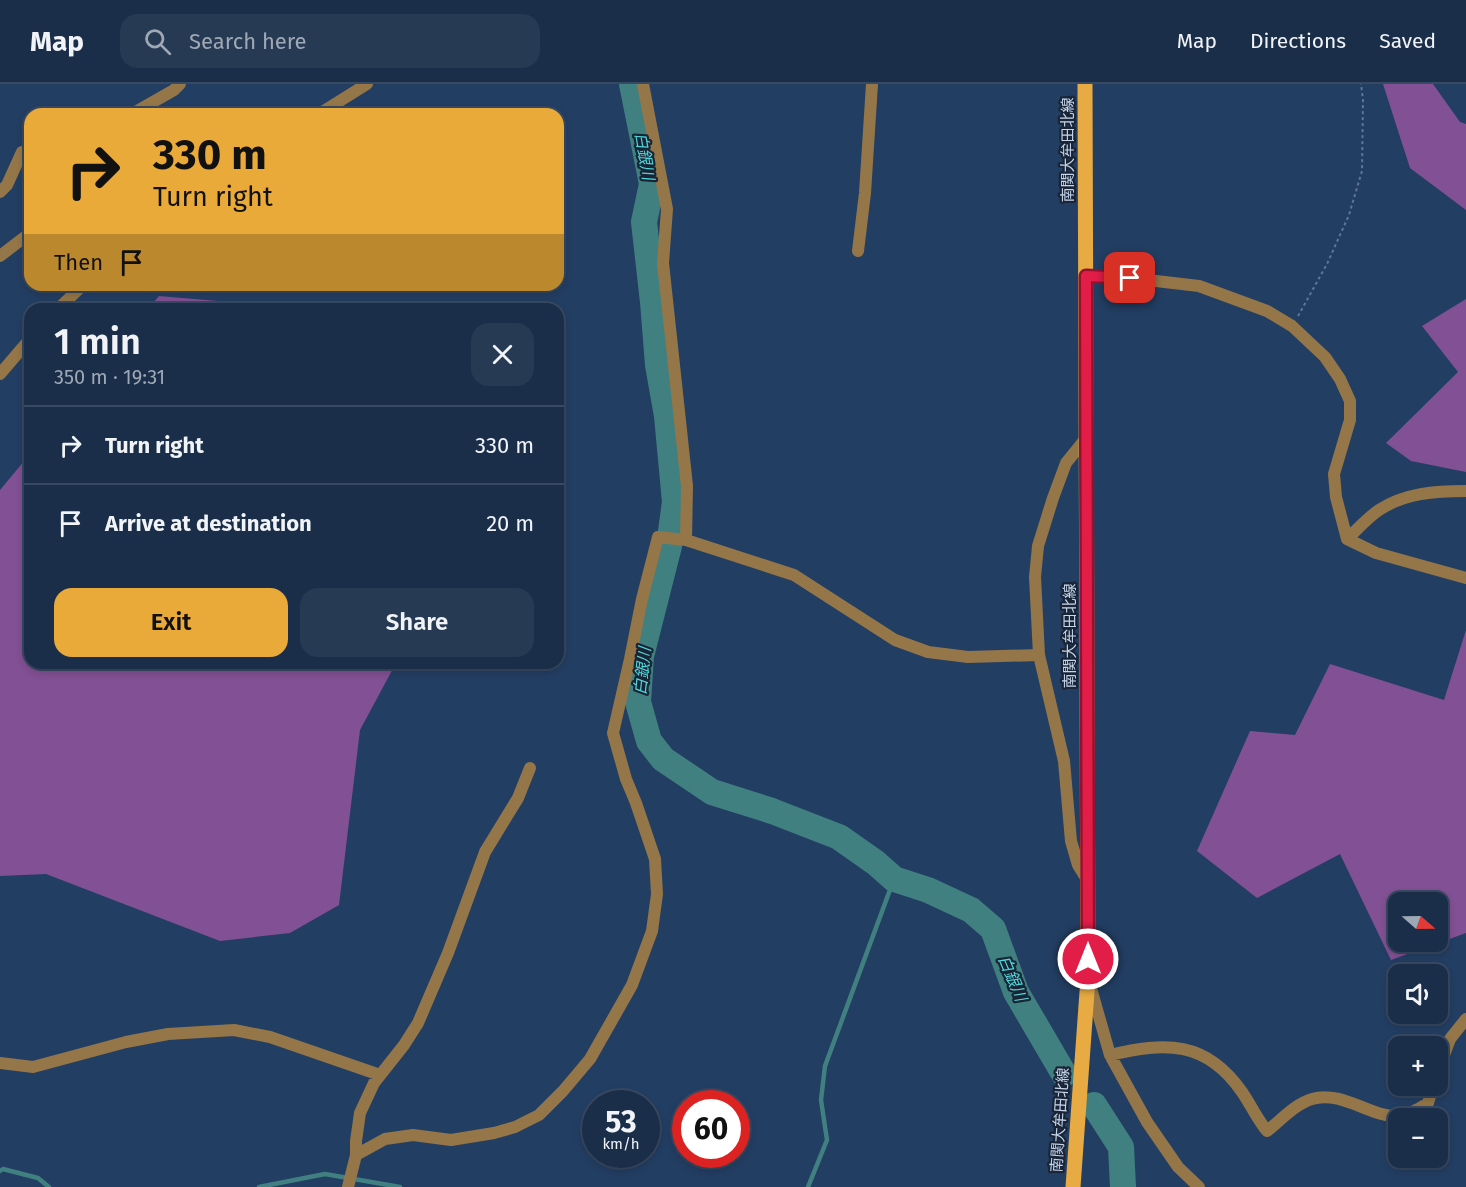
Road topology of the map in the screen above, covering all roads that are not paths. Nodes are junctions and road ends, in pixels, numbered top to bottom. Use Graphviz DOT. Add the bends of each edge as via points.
graph roads {
  1 [pos="180,84"];
  2 [pos="367,84"];
  3 [pos="644,84"];
  4 [pos="872,84"];
  5 [pos="1085,84"];
  6 [pos="142,108"];
  7 [pos="329,108"];
  8 [pos="24,152"];
  9 [pos="0,192"];
  10 [pos="24,238"];
  11 [pos="858,251"];
  12 [pos="0,256"];
  13 [pos="1086,276"];
  14 [pos="77,291"];
  15 [pos="64,303"];
  16 [pos="24,346"];
  17 [pos="0,374"];
  18 [pos="1087,437"];
  19 [pos="1466,491"];
  20 [pos="682,539"];
  21 [pos="1347,539"];
  22 [pos="1466,578"];
  23 [pos="1039,655"];
  24 [pos="530,768"];
  25 [pos="1089,882"];
  26 [pos="1088,978"];
  27 [pos="1466,1019"];
  28 [pos="1448,1044"];
  29 [pos="1110,1055"];
  30 [pos="0,1064"];
  31 [pos="380,1075"];
  32 [pos="1430,1096"];
  33 [pos="356,1155"];
  34 [pos="348,1187"];
  35 [pos="1073,1187"];
  36 [pos="1199,1187"];
  1 -- 6 [label="street"];
  2 -- 7 [label="street"];
  3 -- 20 [label="street" via="667,209 663,263 687,486"];
  4 -- 11 [label="street"];
  5 -- 13 [label="main road, 南関大牟田北線"];
  8 -- 9 [label="street"];
  10 -- 12 [label="street"];
  13 -- 18 [label="main road, 南関大牟田北線"];
  13 -- 21 [label="street" via="1198,286 1267,311 1292,326 1325,357 1350,401 1350,420 1334,474"];
  14 -- 15 [label="street"];
  16 -- 17 [label="street"];
  18 -- 23 [label="street" via="1066,463 1038,546 1035,577"];
  18 -- 25 [label="main road, 南関大牟田北線"];
  19 -- 21 [label="street" via="1401,498 1377,511"];
  20 -- 23 [label="street" via="794,575 895,640 927,652 968,657"];
  20 -- 33 [label="street" via="658,537 613,733 655,859 657,894 652,931 632,985 590,1059 539,1115 515,1127 452,1140 413,1135 385,1139"];
  21 -- 22 [label="street" via="1376,553"];
  23 -- 25 [label="street" via="1064,761 1071,841 1078,865"];
  24 -- 31 [label="street" via="518,798 485,852 418,1023"];
  25 -- 26 [label="main road, 南関大牟田北線"];
  26 -- 29 [label="street"];
  26 -- 35 [label="main road, 南関大牟田北線"];
  27 -- 28 [label="street"];
  29 -- 32 [label="street" via="1144,1047 1181,1048 1205,1056 1241,1092 1267,1131 1297,1106 1314,1099 1336,1098 1398,1116 1416,1111 1428,1103"];
  29 -- 36 [label="street" via="1147,1122 1178,1167"];
  30 -- 31 [label="street" via="33,1067 168,1034 234,1030 270,1037"];
  31 -- 33 [label="street" via="360,1113"];
  33 -- 34 [label="street"];
}
